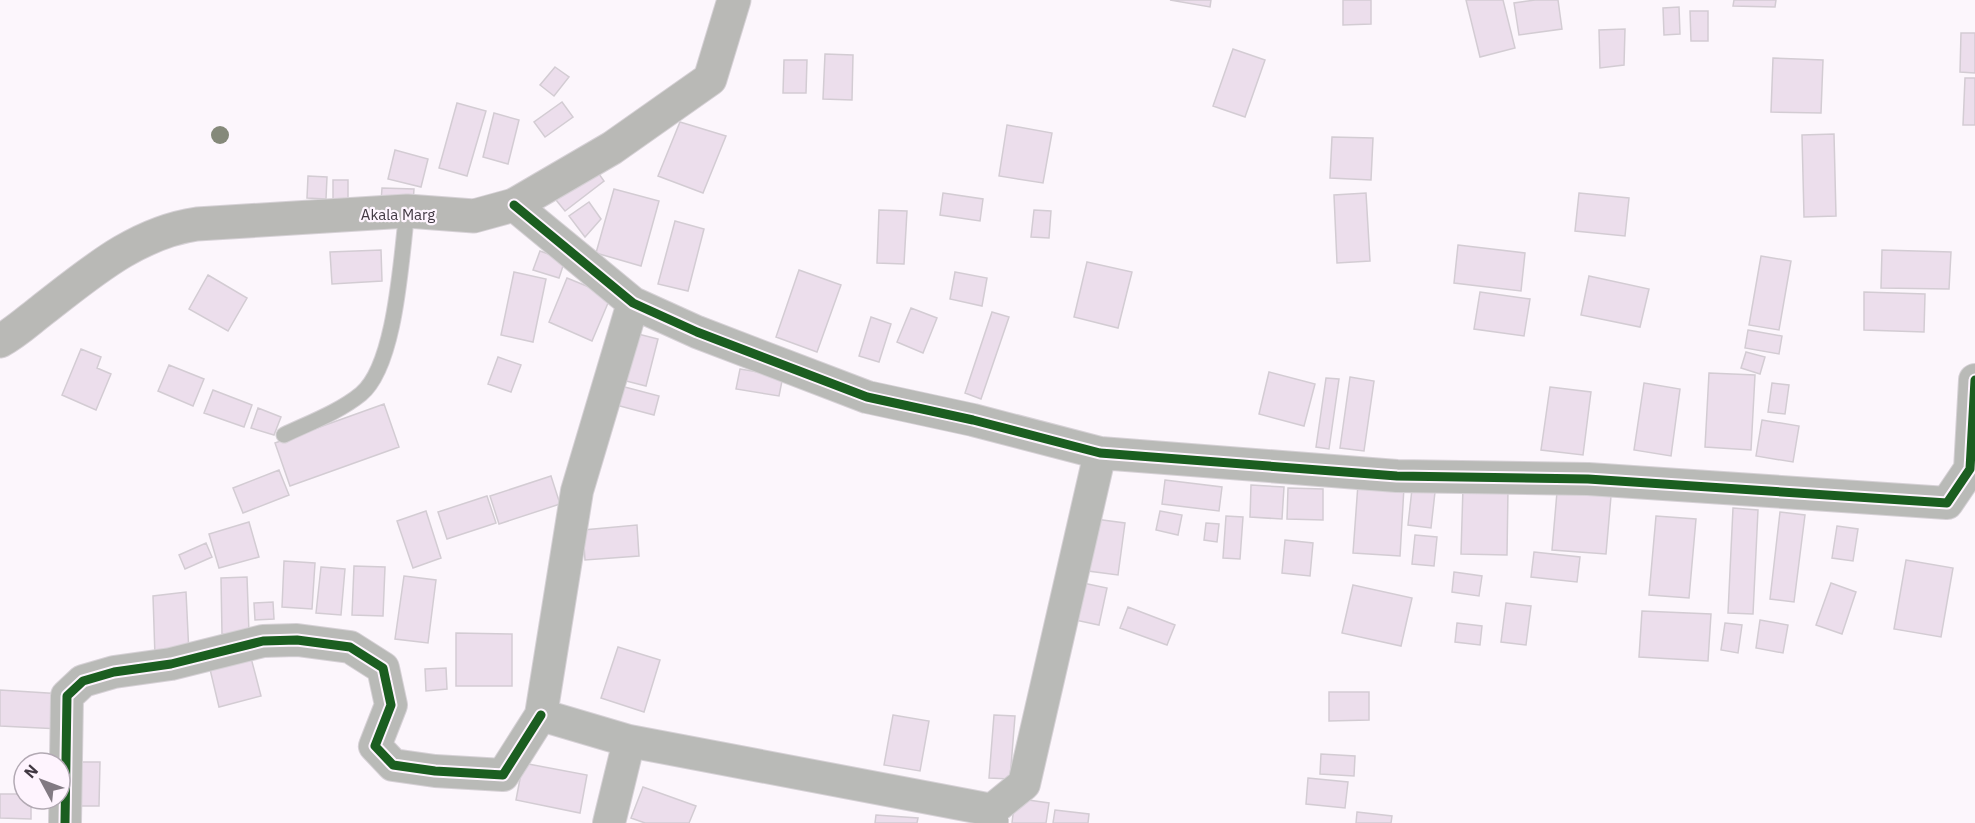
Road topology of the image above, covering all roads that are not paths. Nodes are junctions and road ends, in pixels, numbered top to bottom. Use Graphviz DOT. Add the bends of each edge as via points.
graph roads {
  1 [pos="735,0"];
  2 [pos="514,205"];
  3 [pos="407,211"];
  4 [pos="633,303"];
  5 [pos="0,341"];
  6 [pos="1975,380"];
  7 [pos="284,435"];
  8 [pos="1100,453"];
  9 [pos="542,715"];
  10 [pos="629,741"];
  11 [pos="992,817"];
  12 [pos="65,823"];
  13 [pos="609,823"];
  1 -- 2 [label="main road, Akala Marg" via="710,79 612,148"];
  2 -- 3 [label="main road, Akala Marg" via="474,216"];
  2 -- 4 [label="street"];
  3 -- 5 [label="main road, Akala Marg" via="170,228 112,258"];
  3 -- 7 [label="lane" via="388,343 378,375 361,394"];
  4 -- 8 [label="street" via="697,332 867,397"];
  4 -- 9 [label="street" via="577,491"];
  6 -- 8 [label="street" via="1970,469 1947,503 1588,478 1397,476"];
  8 -- 11 [label="street" via="1024,784"];
  9 -- 10 [label="street"];
  9 -- 12 [label="street" via="503,775 435,771 393,765 375,746 391,705 383,668 350,647 297,640 263,641 171,664 114,672 82,681 67,696"];
  10 -- 11 [label="street"];
  10 -- 13 [label="street"];
}
